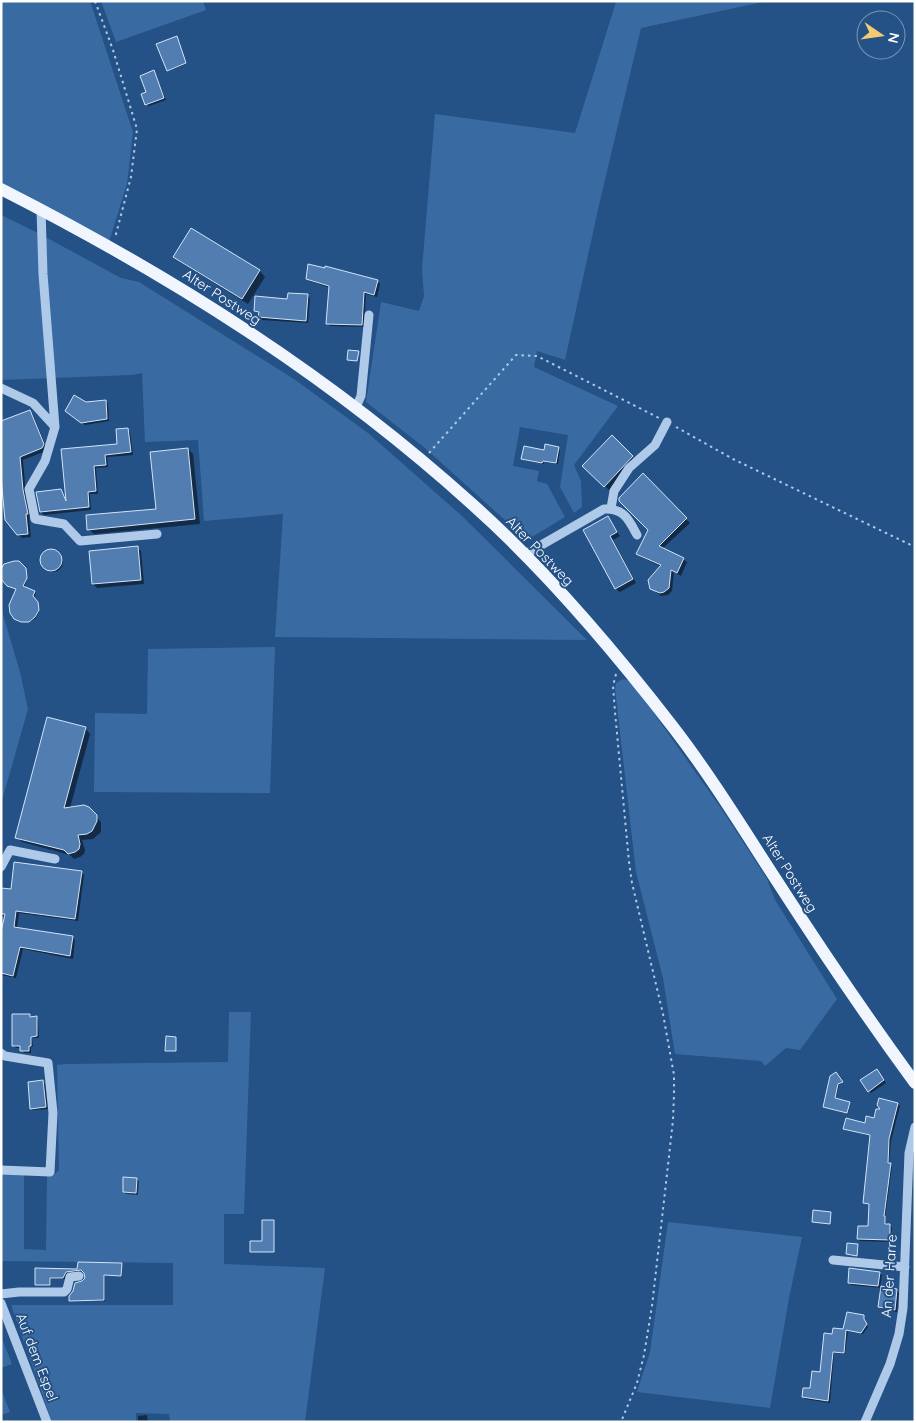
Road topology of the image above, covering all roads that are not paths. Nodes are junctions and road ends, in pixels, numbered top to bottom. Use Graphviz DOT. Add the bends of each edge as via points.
graph roads {
  1 [pos="1,189"];
  2 [pos="41,209"];
  3 [pos="369,315"];
  4 [pos="1,388"];
  5 [pos="356,407"];
  6 [pos="667,422"];
  7 [pos="55,427"];
  8 [pos="611,508"];
  9 [pos="156,534"];
  10 [pos="637,535"];
  11 [pos="524,555"];
  12 [pos="55,859"];
  13 [pos="1,867"];
  14 [pos="1,1053"];
  15 [pos="915,1083"];
  16 [pos="915,1127"];
  17 [pos="1,1170"];
  18 [pos="833,1260"];
  19 [pos="905,1267"];
  20 [pos="79,1276"];
  21 [pos="1,1294"];
  22 [pos="1,1303"];
  23 [pos="46,1422"];
  24 [pos="866,1422"];
  1 -- 2 [label="main road, Alter Postweg"];
  2 -- 5 [label="main road, Alter Postweg" via="179,286 281,352"];
  2 -- 7 [label="street"];
  3 -- 5 [label="street" via="361,396"];
  4 -- 7 [label="street" via="33,403"];
  5 -- 11 [label="main road, Alter Postweg" via="475,506"];
  6 -- 8 [label="street" via="655,445 629,468 614,491"];
  7 -- 9 [label="street" via="44,460 29,489 35,519 64,524 80,541"];
  8 -- 10 [label="street" via="627,516"];
  8 -- 11 [label="street"];
  11 -- 15 [label="main road, Alter Postweg" via="620,662 674,729 748,835 824,954"];
  12 -- 13 [label="street" via="10,850"];
  14 -- 17 [label="street" via="48,1063 53,1113 50,1172"];
  16 -- 19 [label="street, An der Harre" via="909,1154"];
  18 -- 19 [label="street"];
  19 -- 24 [label="street, An der Harre" via="899,1334"];
  20 -- 21 [label="street" via="70,1277 64,1292"];
  22 -- 23 [label="street, Auf dem Espel"];
}
